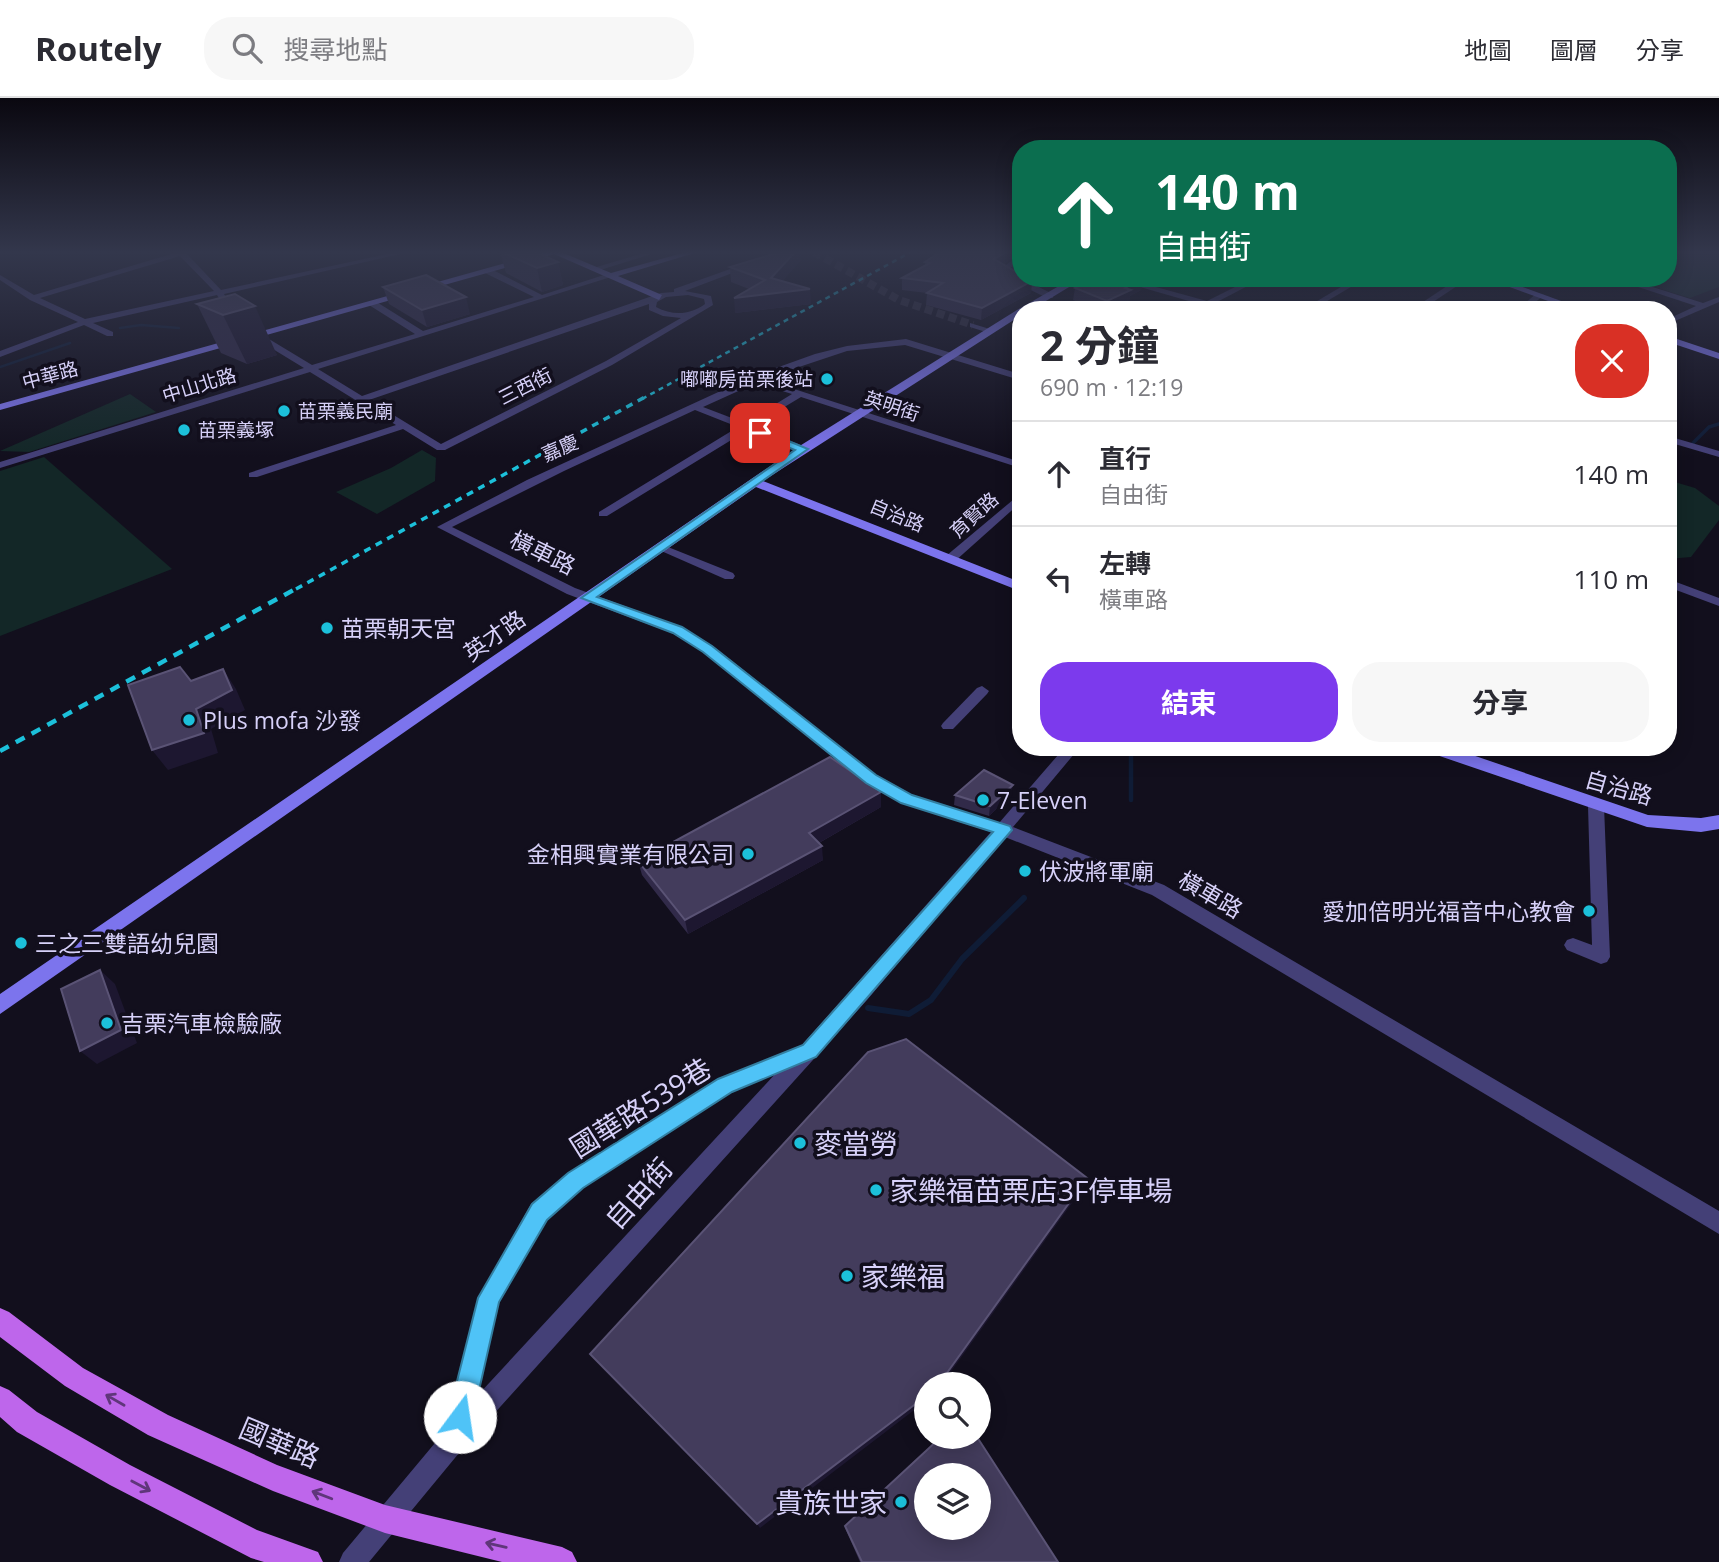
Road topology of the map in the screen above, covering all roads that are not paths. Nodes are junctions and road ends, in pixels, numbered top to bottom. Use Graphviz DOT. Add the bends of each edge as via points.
graph roads {
  1 [pos="81,320"];
  2 [pos="93,320"];
  3 [pos="240,320"];
  4 [pos="312,320"];
  5 [pos="400,320"];
  6 [pos="467,320"];
  7 [pos="591,320"];
  8 [pos="683,320"];
  9 [pos="1007,320"];
  10 [pos="85,322"];
  11 [pos="973,325"];
  12 [pos="989,330"];
  13 [pos="110,334"];
  14 [pos="422,334"];
  15 [pos="257,336"];
  16 [pos="1677,342"];
  17 [pos="0,354"];
  18 [pos="948,355"];
  19 [pos="1719,356"];
  20 [pos="309,369"];
  21 [pos="1012,375"];
  22 [pos="754,379"];
  23 [pos="799,394"];
  24 [pos="362,400"];
  25 [pos="0,407"];
  26 [pos="695,407"];
  27 [pos="859,414"];
  28 [pos="404,425"];
  29 [pos="743,426"];
  30 [pos="1677,442"];
  31 [pos="803,449"];
  32 [pos="1719,454"];
  33 [pos="1012,462"];
  34 [pos="0,465"];
  35 [pos="253,475"];
  36 [pos="757,483"];
  37 [pos="1012,504"];
  38 [pos="603,514"];
  39 [pos="443,527"];
  40 [pos="663,548"];
  41 [pos="950,559"];
  42 [pos="729,576"];
  43 [pos="1012,584"];
  44 [pos="1677,586"];
  45 [pos="587,598"];
  46 [pos="1719,602"];
  47 [pos="982,691"];
  48 [pos="948,726"];
  49 [pos="1066,756"];
  50 [pos="1456,756"];
  51 [pos="1595,806"];
  52 [pos="1719,822"];
  53 [pos="1004,830"];
  54 [pos="1573,945"];
  55 [pos="0,1005"];
  56 [pos="809,1051"];
  57 [pos="1719,1223"];
  58 [pos="0,1321"];
  59 [pos="0,1399"];
  60 [pos="455,1438"];
  61 [pos="385,1519"];
  62 [pos="308,1562"];
  63 [pos="352,1562"];
  64 [pos="562,1562"];
  1 -- 10 [label="street"];
  2 -- 10 [label="street"];
  3 -- 15 [label="street"];
  4 -- 15 [label="street, 中華路"];
  5 -- 14 [label="street"];
  6 -- 14 [label="street, 中山北路"];
  7 -- 24 [label="street"];
  8 -- 28 [label="street, 三西街" via="610,363 441,448"];
  9 -- 12 [label="street, 英才路"];
  10 -- 13 [label="street"];
  10 -- 17 [label="street"];
  11 -- 12 [label="street"];
  12 -- 18 [label="street, 英才路"];
  14 -- 20 [label="street, 中山北路"];
  15 -- 20 [label="street"];
  15 -- 25 [label="street, 中華路"];
  16 -- 19 [label="street"];
  18 -- 21 [label="street, 嘉慶"];
  18 -- 22 [label="street, 嘉慶" via="889,341 832,353"];
  18 -- 27 [label="street, 英才路"];
  20 -- 24 [label="street"];
  20 -- 34 [label="street, 中山北路"];
  22 -- 23 [label="street, 英明街"];
  22 -- 26 [label="street, 嘉慶"];
  23 -- 27 [label="street, 英明街"];
  23 -- 29 [label="street"];
  24 -- 28 [label="street"];
  26 -- 29 [label="street"];
  26 -- 39 [label="street, 嘉慶" via="537,477"];
  27 -- 31 [label="street, 英才路"];
  27 -- 33 [label="street, 英明街"];
  28 -- 35 [label="street"];
  29 -- 31 [label="street"];
  29 -- 38 [label="street"];
  30 -- 32 [label="street"];
  31 -- 36 [label="street, 英才路"];
  36 -- 40 [label="street, 英才路"];
  36 -- 41 [label="street, 自治路"];
  37 -- 41 [label="street, 育賢路"];
  39 -- 45 [label="street, 橫車路"];
  40 -- 42 [label="street"];
  40 -- 45 [label="street, 英才路"];
  41 -- 43 [label="street, 自治路"];
  44 -- 46 [label="street"];
  45 -- 53 [label="street, 橫車路" via="677,630 708,649 871,779 906,799"];
  45 -- 55 [label="street, 英才路"];
  47 -- 48 [label="street"];
  49 -- 53 [label="street, 自由街"];
  50 -- 51 [label="street, 自治路"];
  51 -- 52 [label="street, 自治路" via="1647,821"];
  51 -- 54 [label="street" via="1601,957"];
  53 -- 56 [label="street, 自由街"];
  53 -- 57 [label="street, 橫車路" via="1096,862 1158,890"];
  56 -- 60 [label="street, 自由街"];
  56 -- 60 [label="street, 國華路539巷" via="725,1085 575,1180 539,1212 489,1298"];
  61 -- 58 [label="main road, 國華路, one-way" via="158,1425 74,1377"];
  59 -- 62 [label="main road, one-way" via="27,1422 120,1475 251,1543"];
  60 -- 61 [label="street, 自由街"];
  61 -- 63 [label="street, 自由街"];
  64 -- 61 [label="main road, 國華路, one-way"];
}
